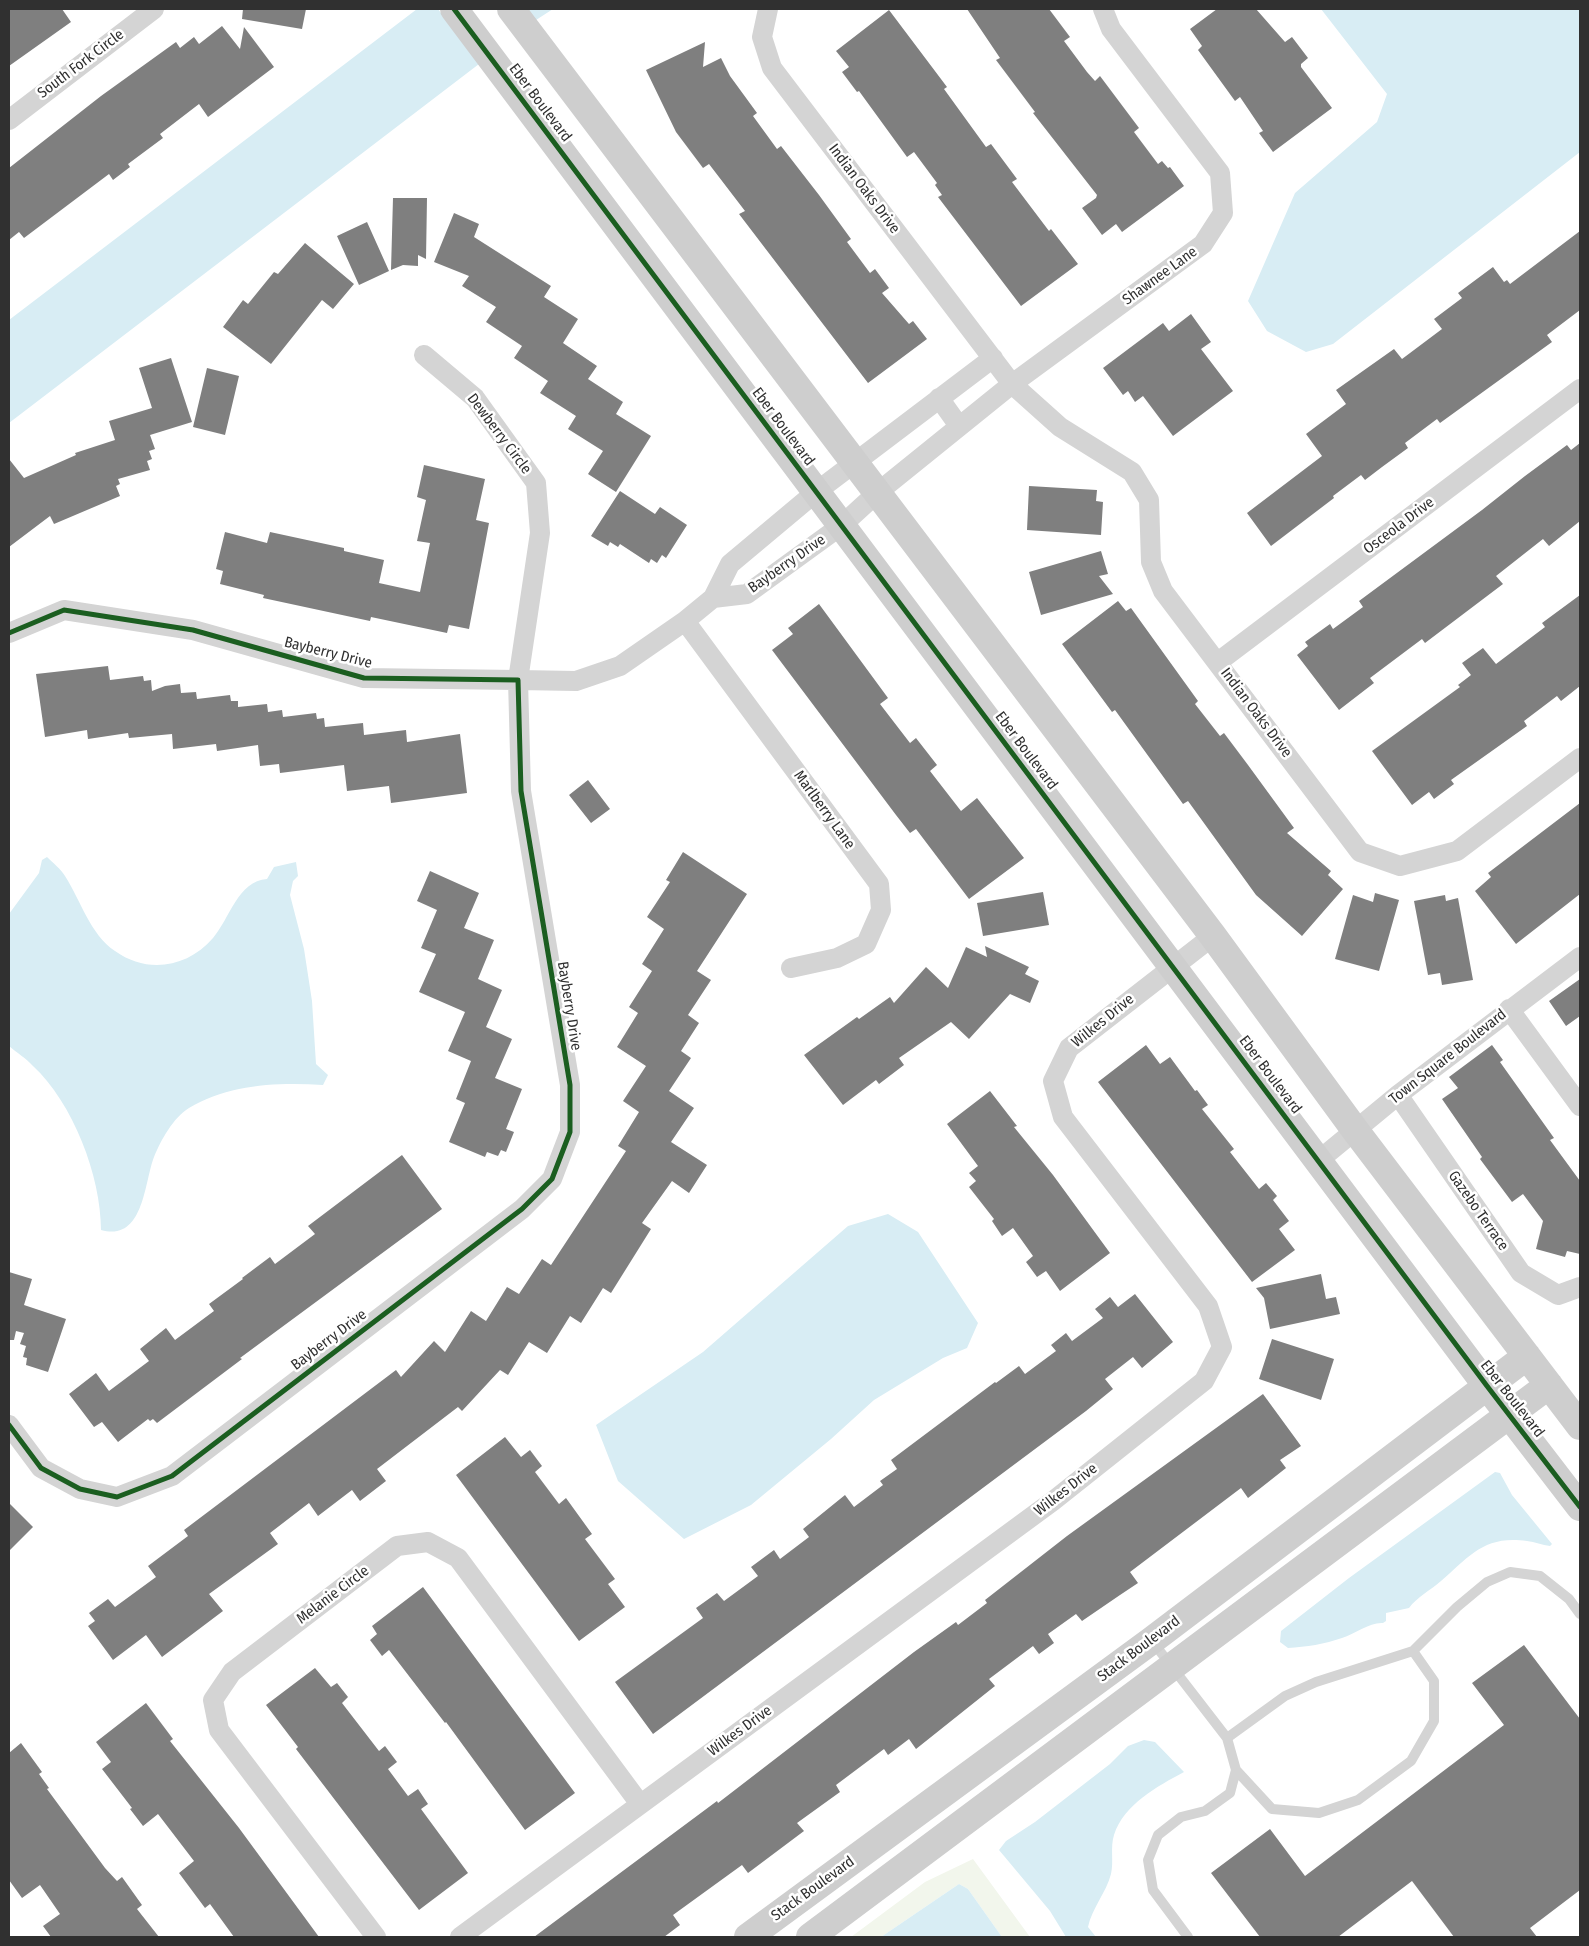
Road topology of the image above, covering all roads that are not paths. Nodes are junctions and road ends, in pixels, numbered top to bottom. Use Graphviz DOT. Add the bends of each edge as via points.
graph roads {
  1 [pos="154,9"];
  2 [pos="454,9"];
  3 [pos="511,9"];
  4 [pos="768,9"];
  5 [pos="1104,9"];
  6 [pos="9,120"];
  7 [pos="424,355"];
  8 [pos="993,358"];
  9 [pos="1012,384"];
  10 [pos="1580,389"];
  11 [pos="939,398"];
  12 [pos="959,426"];
  13 [pos="853,462"];
  14 [pos="816,492"];
  15 [pos="877,493"];
  16 [pos="842,525"];
  17 [pos="713,598"];
  18 [pos="685,621"];
  19 [pos="9,633"];
  20 [pos="1218,662"];
  21 [pos="518,680"];
  22 [pos="1580,758"];
  23 [pos="1213,936"];
  24 [pos="1580,957"];
  25 [pos="1172,966"];
  26 [pos="791,968"];
  27 [pos="1509,1009"];
  28 [pos="1398,1095"];
  29 [pos="1580,1106"];
  30 [pos="1355,1130"];
  31 [pos="1318,1161"];
  32 [pos="1580,1287"];
  33 [pos="1527,1356"];
  34 [pos="1549,1385"];
  35 [pos="1486,1386"];
  36 [pos="1509,1415"];
  37 [pos="9,1425"];
  38 [pos="1580,1426"];
  39 [pos="1580,1507"];
  40 [pos="1580,1614"];
  41 [pos="1151,1640"];
  42 [pos="1413,1651"];
  43 [pos="1172,1668"];
  44 [pos="1227,1738"];
  45 [pos="1236,1770"];
  46 [pos="640,1804"];
  47 [pos="376,1937"];
  48 [pos="460,1937"];
  49 [pos="748,1937"];
  50 [pos="810,1937"];
  51 [pos="1188,1937"];
  1 -- 6 [label="street, South Fork Circle"];
  2 -- 14 [label="street, Eber Boulevard"];
  3 -- 13 [label="street"];
  4 -- 8 [label="street, Indian Oaks Drive" via="762,37 772,68"];
  5 -- 9 [label="street, Shawnee Lane" via="1111,29 1220,173 1223,213 1203,244"];
  7 -- 21 [label="street, Dewberry Circle" via="475,398 536,483 540,533"];
  8 -- 9 [label="street, Indian Oaks Drive"];
  8 -- 11 [label="street"];
  9 -- 12 [label="street"];
  9 -- 20 [label="street, Indian Oaks Drive" via="1060,427 1132,472 1149,500 1151,562 1160,583"];
  10 -- 20 [label="street, Osceola Drive"];
  11 -- 12 [label="street"];
  11 -- 13 [label="street"];
  12 -- 15 [label="street"];
  13 -- 14 [label="street, Bayberry Drive"];
  13 -- 15 [label="street"];
  14 -- 16 [label="street, Eber Boulevard"];
  14 -- 17 [label="street, Bayberry Drive" via="730,564"];
  15 -- 16 [label="street, Bayberry Drive"];
  15 -- 23 [label="street"];
  16 -- 17 [label="street, Bayberry Drive" via="746,594"];
  16 -- 25 [label="street, Eber Boulevard"];
  17 -- 18 [label="street, Bayberry Drive"];
  18 -- 21 [label="street, Bayberry Drive" via="620,666 576,681"];
  18 -- 26 [label="street, Marlberry Lane" via="879,884 881,910 866,944 837,958"];
  19 -- 21 [label="street, Bayberry Drive" via="64,610 193,630 364,678"];
  20 -- 22 [label="street, Indian Oaks Drive" via="1360,852 1400,866 1457,851"];
  21 -- 37 [label="street, Bayberry Drive" via="521,791 570,1085 570,1132 552,1180 522,1209 172,1476 118,1497 80,1489 40,1468"];
  23 -- 25 [label="street, Wilkes Drive"];
  23 -- 30 [label="street"];
  24 -- 27 [label="street, Town Square Boulevard"];
  25 -- 31 [label="street, Eber Boulevard"];
  25 -- 46 [label="street, Wilkes Drive" via="1069,1048 1053,1081 1063,1116 1208,1306 1222,1347 1204,1381 1053,1501"];
  27 -- 28 [label="street, Town Square Boulevard"];
  27 -- 29 [label="street"];
  28 -- 30 [label="street, Town Square Boulevard"];
  28 -- 32 [label="street, Gazebo Terrace" via="1522,1273 1558,1295"];
  30 -- 31 [label="street, Town Square Boulevard"];
  30 -- 33 [label="street"];
  31 -- 35 [label="street, Eber Boulevard"];
  33 -- 34 [label="street"];
  33 -- 35 [label="street, Stack Boulevard"];
  34 -- 36 [label="street"];
  34 -- 38 [label="street"];
  35 -- 36 [label="street, Eber Boulevard"];
  35 -- 41 [label="street, Stack Boulevard"];
  36 -- 39 [label="street, Eber Boulevard"];
  36 -- 43 [label="street"];
  40 -- 42 [label="lane" via="1569,1599 1540,1576 1510,1572 1487,1582"];
  41 -- 43 [label="lane"];
  41 -- 49 [label="street, Stack Boulevard"];
  42 -- 44 [label="lane" via="1316,1682 1285,1696"];
  42 -- 45 [label="lane" via="1434,1681 1434,1721 1411,1761 1358,1800 1319,1813 1272,1809"];
  43 -- 44 [label="lane"];
  43 -- 50 [label="street"];
  44 -- 45 [label="lane"];
  45 -- 51 [label="lane" via="1230,1793 1205,1811 1181,1817 1158,1835 1148,1860 1153,1890"];
  46 -- 47 [label="street, Melanie Circle" via="458,1558 428,1542 397,1546 232,1672 214,1700 219,1730"];
  46 -- 48 [label="street, Wilkes Drive"];
}
